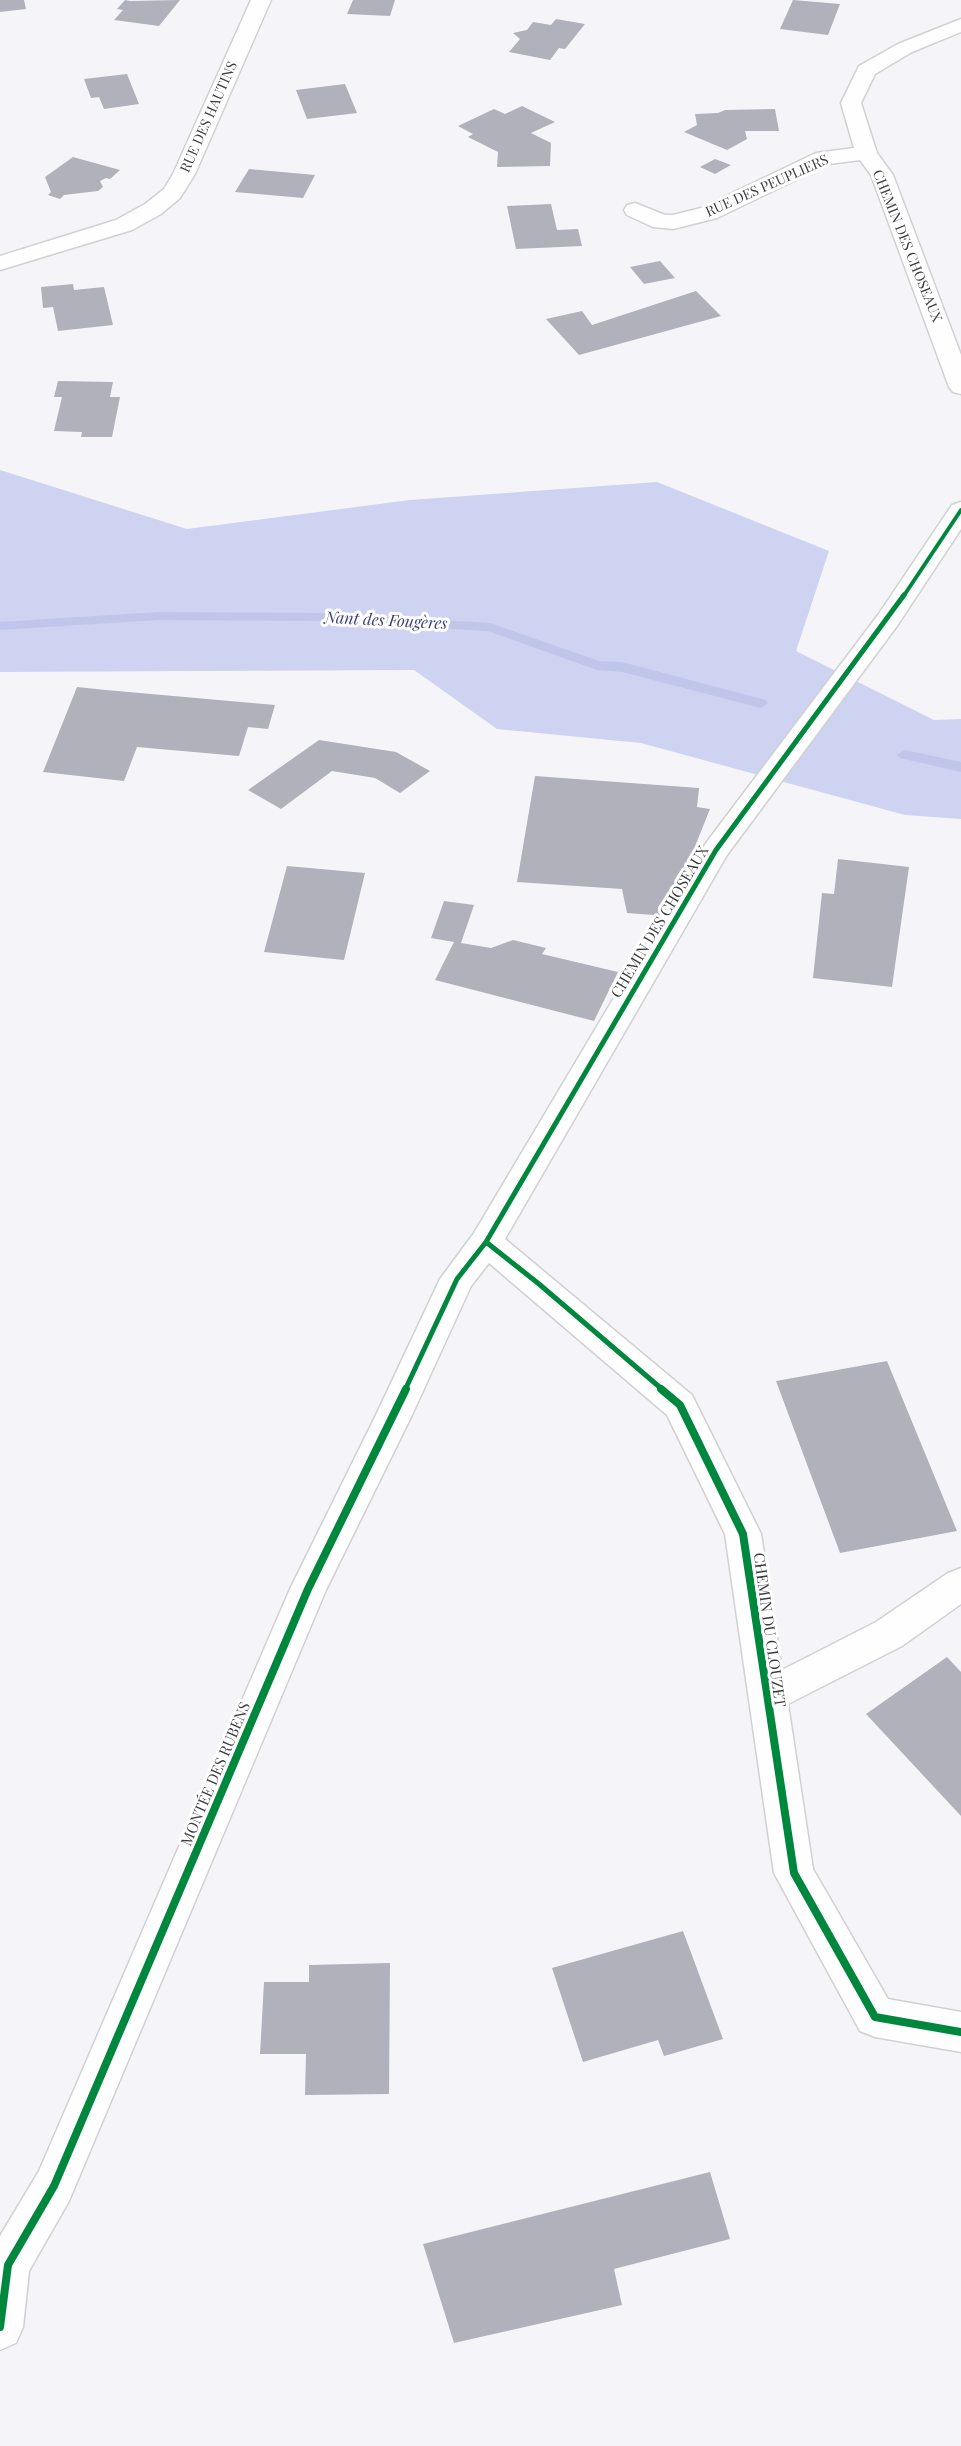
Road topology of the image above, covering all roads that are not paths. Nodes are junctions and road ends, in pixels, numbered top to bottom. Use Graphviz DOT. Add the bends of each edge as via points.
graph roads {
  1 [pos="261,0"];
  2 [pos="961,25"];
  3 [pos="866,153"];
  4 [pos="635,210"];
  5 [pos="0,263"];
  6 [pos="961,387"];
  7 [pos="961,510"];
  8 [pos="486,1242"];
  9 [pos="961,1584"];
  10 [pos="767,1696"];
  11 [pos="961,2032"];
  12 [pos="4,2275"];
  13 [pos="0,2328"];
  1 -- 5 [label="street, RUE DES HAUTINS" via="172,193 124,225"];
  2 -- 3 [label="street, CHEMIN DES CHOSEAUX" via="905,48 867,70 851,104"];
  3 -- 4 [label="street, RUE DES PEUPLIERS" via="824,158 709,213 673,222 661,222"];
  3 -- 6 [label="street, CHEMIN DES CHOSEAUX" via="882,175"];
  7 -- 8 [label="street, CHEMIN DES CHOSEAUX" via="888,620 716,850"];
  8 -- 10 [label="street, CHEMIN DU CLOUZET" via="680,1405 743,1534"];
  8 -- 12 [label="street, MONTÉE DES RUBENS" via="458,1279 308,1589 54,2187"];
  9 -- 10 [label="street" via="889,1634"];
  10 -- 11 [label="street, CHEMIN DU CLOUZET" via="794,1873 875,2017"];
  12 -- 13 [label="street, MONTÉE DES RUBENS"];
}
